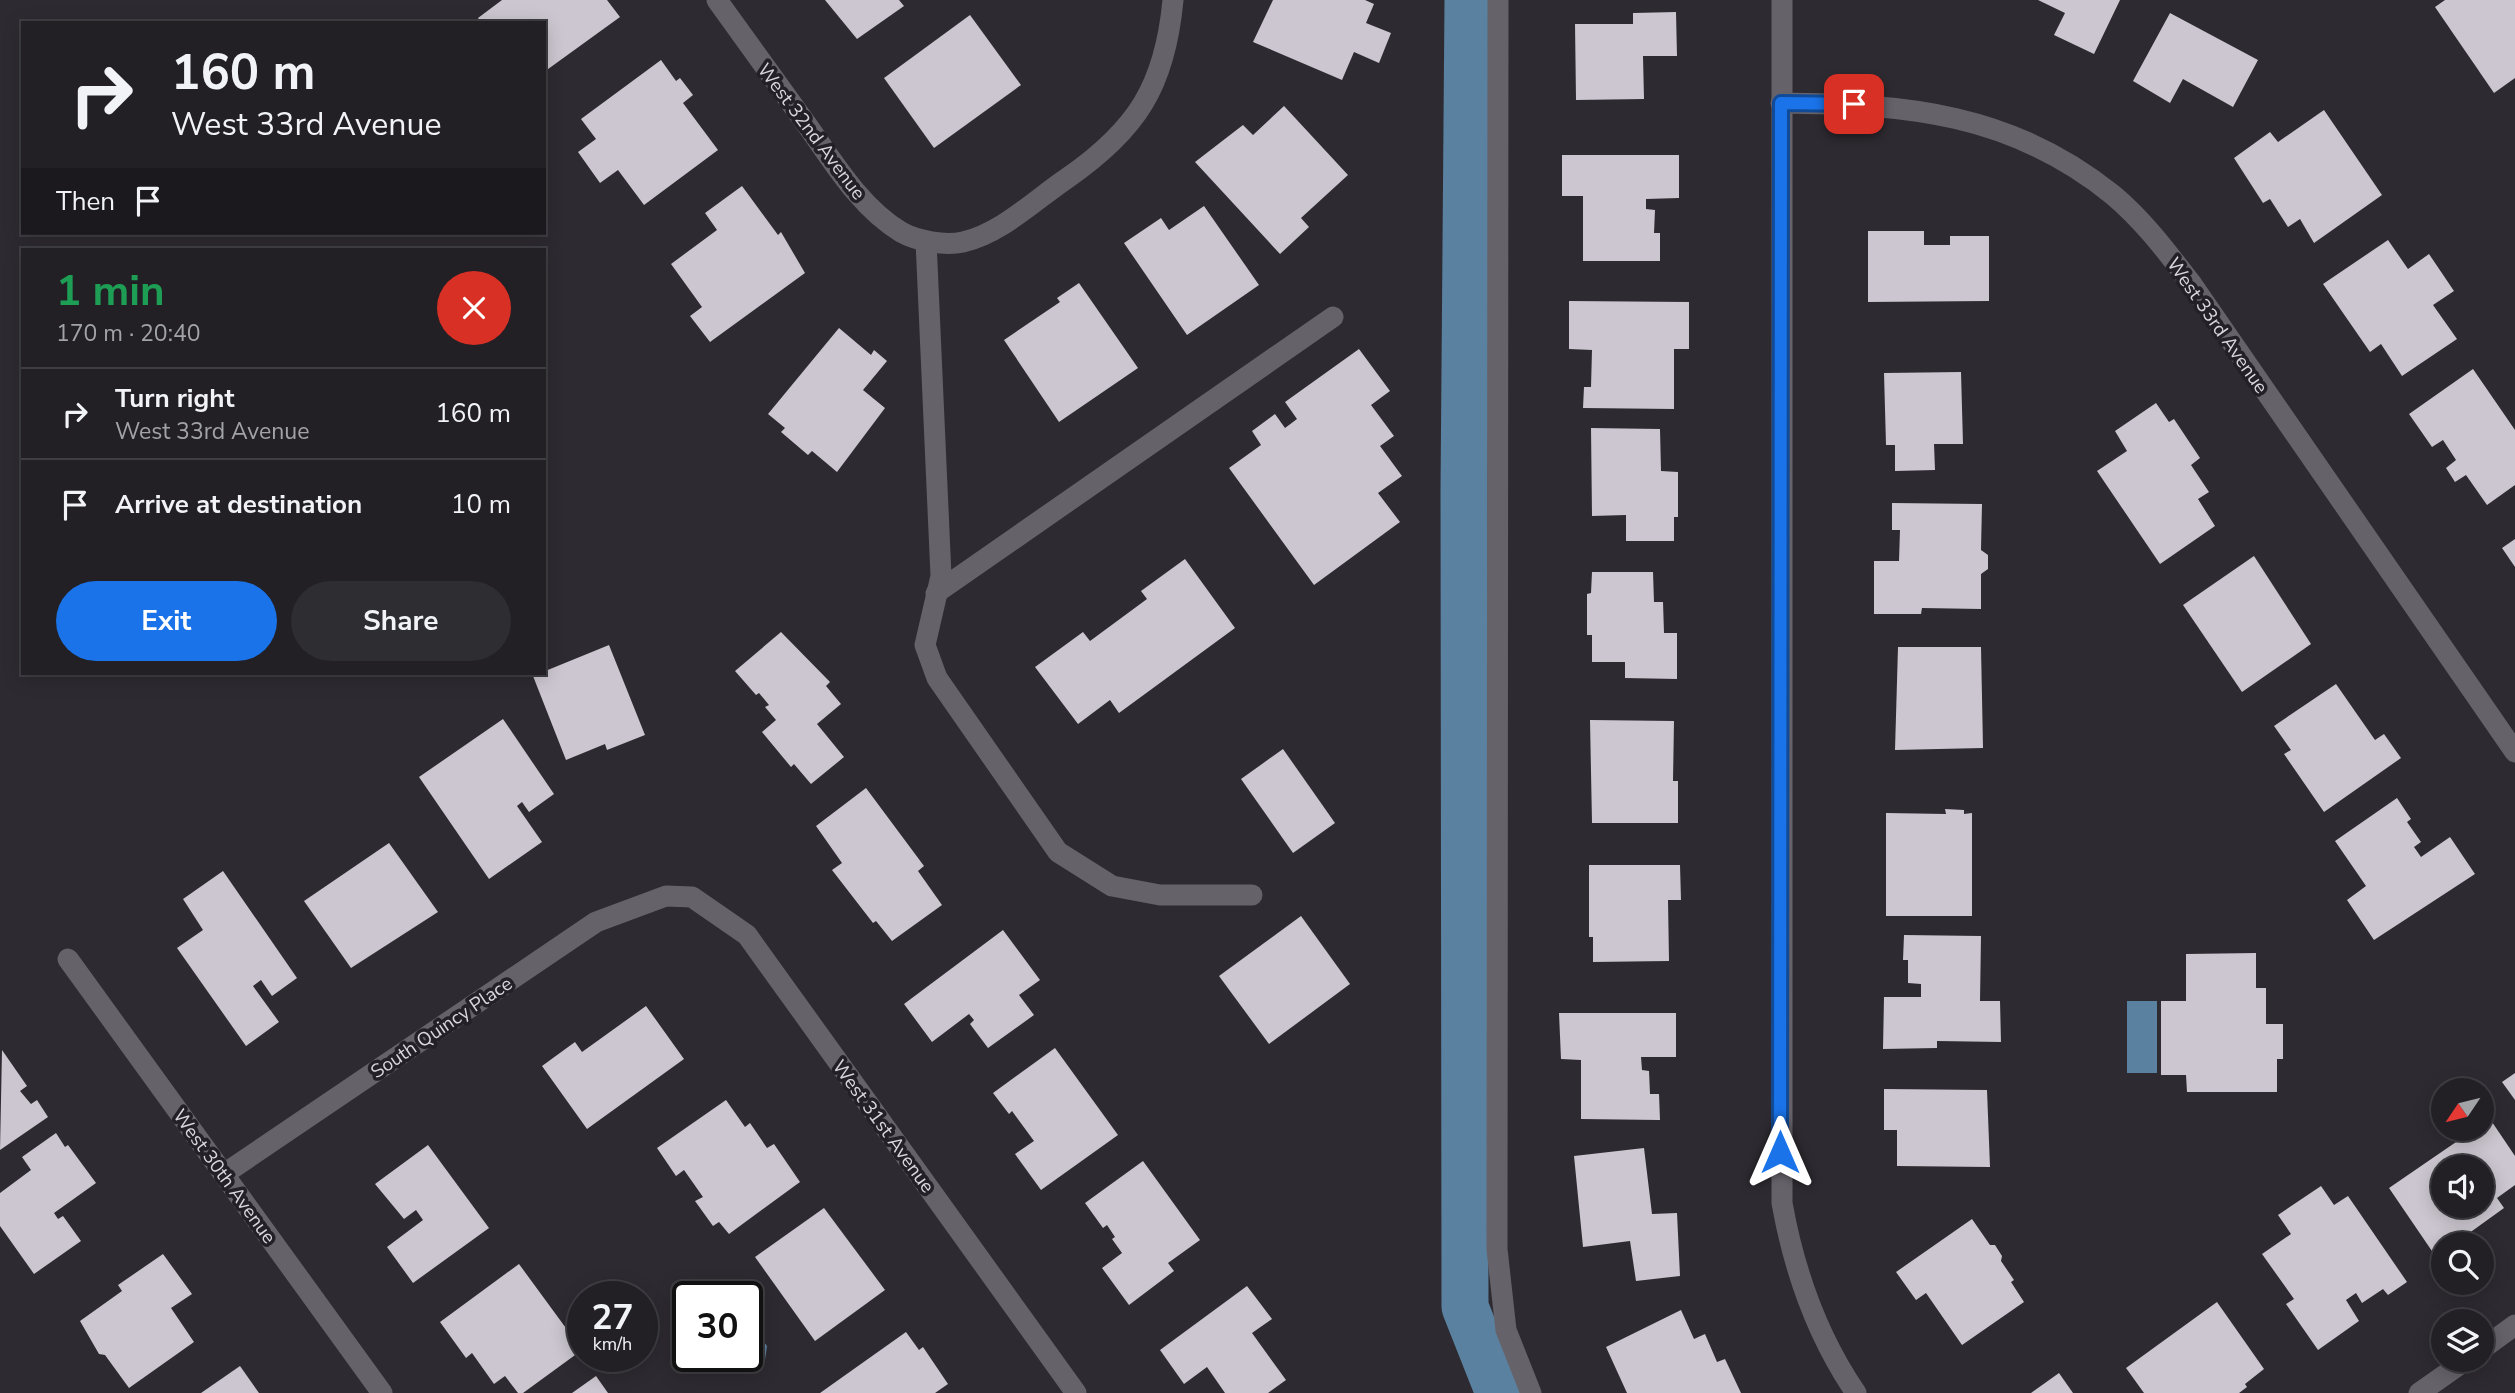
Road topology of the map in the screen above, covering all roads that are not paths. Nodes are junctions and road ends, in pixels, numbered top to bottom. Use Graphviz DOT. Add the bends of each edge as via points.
graph roads {
  1 [pos="717,0"];
  2 [pos="1173,0"];
  3 [pos="1498,0"];
  4 [pos="1782,0"];
  5 [pos="1781,103"];
  6 [pos="926,241"];
  7 [pos="1333,317"];
  8 [pos="936,593"];
  9 [pos="2515,752"];
  10 [pos="1252,895"];
  11 [pos="666,896"];
  12 [pos="68,959"];
  13 [pos="224,1174"];
  14 [pos="2515,1325"];
  15 [pos="2494,1340"];
  16 [pos="2449,1372"];
  17 [pos="382,1393"];
  18 [pos="1076,1393"];
  19 [pos="1531,1393"];
  20 [pos="1856,1393"];
  21 [pos="2418,1393"];
  1 -- 6 [label="street, West 32nd Avenue" via="850,186 902,233"];
  2 -- 6 [label="street" via="1157,79 1121,135 983,237 960,243"];
  3 -- 19 [label="street" via="1497,1249 1506,1330"];
  4 -- 5 [label="street"];
  5 -- 9 [label="street, West 33rd Avenue" via="1879,106 1954,116 2054,154 2114,195 2154,235 2191,283"];
  5 -- 20 [label="street" via="1782,1203 1792,1257 1816,1319"];
  6 -- 8 [label="street" via="941,576"];
  7 -- 8 [label="street"];
  8 -- 10 [label="street" via="925,645 937,678 1058,852 1112,886 1160,895"];
  11 -- 13 [label="street, South Quincy Place" via="596,922"];
  11 -- 18 [label="street, West 31st Avenue" via="692,897 747,935"];
  12 -- 13 [label="street, West 30th Avenue"];
  13 -- 17 [label="street, West 30th Avenue"];
  14 -- 15 [label="street"];
  16 -- 21 [label="street"];
}
